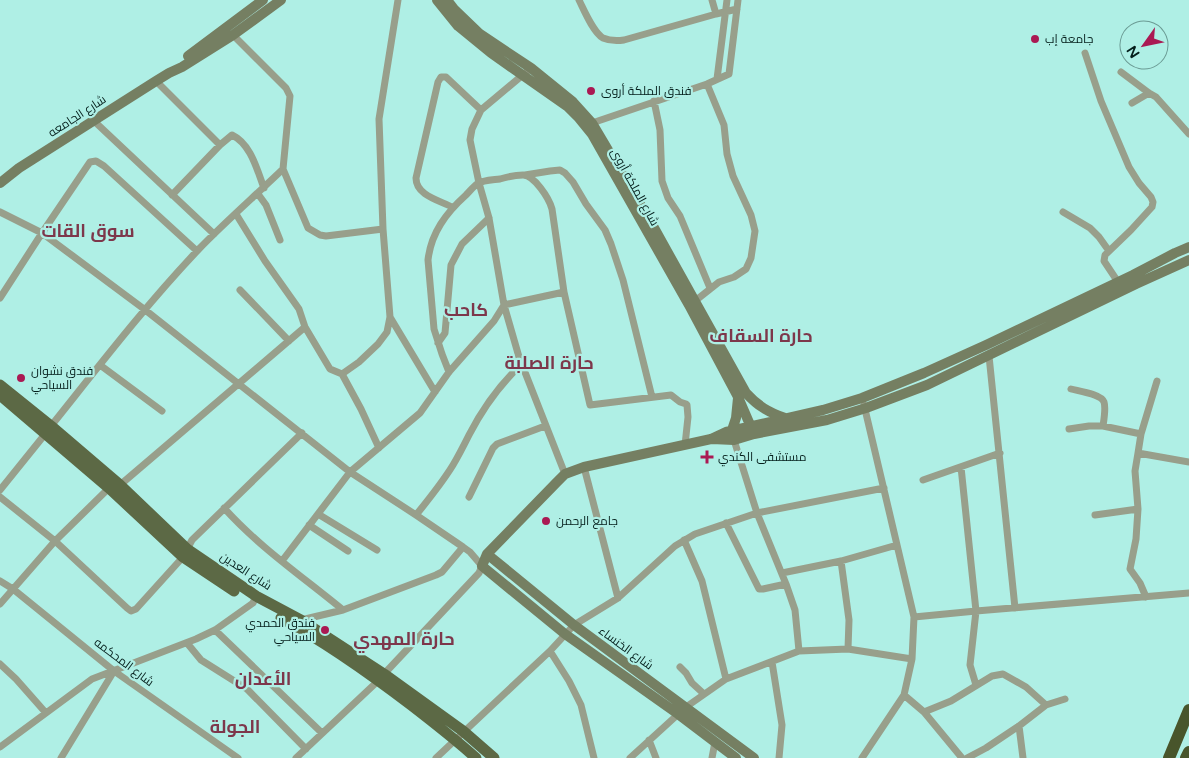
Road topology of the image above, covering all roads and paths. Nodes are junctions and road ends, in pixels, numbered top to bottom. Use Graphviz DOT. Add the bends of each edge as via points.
graph roads {
  1 [pos="263,0"];
  2 [pos="281,0"];
  3 [pos="398,0"];
  4 [pos="437,0"];
  5 [pos="448,0"];
  6 [pos="712,0"];
  7 [pos="727,0"];
  8 [pos="738,0"];
  9 [pos="581,1"];
  10 [pos="737,9"];
  11 [pos="726,12"];
  12 [pos="716,14"];
  13 [pos="233,34"];
  14 [pos="1084,53"];
  15 [pos="527,72"];
  16 [pos="1121,72"];
  17 [pos="169,73"];
  18 [pos="718,79"];
  19 [pos="156,81"];
  20 [pos="707,84"];
  21 [pos="1149,93"];
  22 [pos="654,101"];
  23 [pos="1132,103"];
  24 [pos="481,110"];
  25 [pos="94,121"];
  26 [pos="592,123"];
  27 [pos="1189,134"];
  28 [pos="220,146"];
  29 [pos="283,169"];
  30 [pos="524,175"];
  31 [pos="0,183"];
  32 [pos="479,183"];
  33 [pos="264,188"];
  34 [pos="258,194"];
  35 [pos="172,195"];
  36 [pos="452,207"];
  37 [pos="0,212"];
  38 [pos="1063,212"];
  39 [pos="236,214"];
  40 [pos="489,218"];
  41 [pos="383,229"];
  42 [pos="42,233"];
  43 [pos="214,234"];
  44 [pos="280,240"];
  45 [pos="1189,248"];
  46 [pos="197,251"];
  47 [pos="1109,251"];
  48 [pos="1189,260"];
  49 [pos="1118,282"];
  50 [pos="710,288"];
  51 [pos="240,290"];
  52 [pos="564,292"];
  53 [pos="0,296"];
  54 [pos="695,301"];
  55 [pos="504,305"];
  56 [pos="144,309"];
  57 [pos="390,317"];
  58 [pos="305,327"];
  59 [pos="290,341"];
  60 [pos="438,343"];
  61 [pos="989,356"];
  62 [pos="522,364"];
  63 [pos="100,365"];
  64 [pos="449,372"];
  65 [pos="342,374"];
  66 [pos="1157,381"];
  67 [pos="0,385"];
  68 [pos="239,385"];
  69 [pos="1071,389"];
  70 [pos="435,392"];
  71 [pos="0,395"];
  72 [pos="742,395"];
  73 [pos="652,397"];
  74 [pos="862,398"];
  75 [pos="866,408"];
  76 [pos="162,411"];
  77 [pos="785,418"];
  78 [pos="545,426"];
  79 [pos="1103,426"];
  80 [pos="48,429"];
  81 [pos="1069,429"];
  82 [pos="752,430"];
  83 [pos="302,433"];
  84 [pos="1141,434"];
  85 [pos="733,435"];
  86 [pos="685,445"];
  87 [pos="379,448"];
  88 [pos="1000,453"];
  89 [pos="1138,454"];
  90 [pos="1189,462"];
  91 [pos="961,467"];
  92 [pos="584,468"];
  93 [pos="350,472"];
  94 [pos="565,474"];
  95 [pos="923,480"];
  96 [pos="115,486"];
  97 [pos="884,488"];
  98 [pos="0,490"];
  99 [pos="0,497"];
  100 [pos="468,497"];
  101 [pos="224,508"];
  102 [pos="1138,509"];
  103 [pos="757,513"];
  104 [pos="318,514"];
  105 [pos="416,514"];
  106 [pos="1095,515"];
  107 [pos="726,523"];
  108 [pos="309,525"];
  109 [pos="684,540"];
  110 [pos="55,541"];
  111 [pos="897,545"];
  112 [pos="463,547"];
  113 [pos="377,550"];
  114 [pos="348,551"];
  115 [pos="470,552"];
  116 [pos="185,553"];
  117 [pos="488,554"];
  118 [pos="282,561"];
  119 [pos="840,561"];
  120 [pos="482,566"];
  121 [pos="782,574"];
  122 [pos="0,581"];
  123 [pos="786,584"];
  124 [pos="13,589"];
  125 [pos="1189,593"];
  126 [pos="1146,597"];
  127 [pos="618,598"];
  128 [pos="255,599"];
  129 [pos="0,604"];
  130 [pos="1015,608"];
  131 [pos="343,610"];
  132 [pos="976,611"];
  133 [pos="914,618"];
  134 [pos="301,620"];
  135 [pos="574,625"];
  136 [pos="215,630"];
  137 [pos="565,634"];
  138 [pos="187,643"];
  139 [pos="848,649"];
  140 [pos="550,651"];
  141 [pos="800,651"];
  142 [pos="912,660"];
  143 [pos="772,662"];
  144 [pos="0,664"];
  145 [pos="680,667"];
  146 [pos="114,671"];
  147 [pos="382,677"];
  148 [pos="726,679"];
  149 [pos="976,685"];
  150 [pos="704,694"];
  151 [pos="904,695"];
  152 [pos="1065,699"];
  153 [pos="1046,705"];
  154 [pos="686,707"];
  155 [pos="1189,710"];
  156 [pos="924,712"];
  157 [pos="46,714"];
  158 [pos="678,714"];
  159 [pos="1019,726"];
  160 [pos="322,733"];
  161 [pos="459,735"];
  162 [pos="649,740"];
  163 [pos="714,742"];
  164 [pos="0,747"];
  165 [pos="306,749"];
  166 [pos="1189,752"];
  167 [pos="1173,757"];
  168 [pos="61,758"];
  169 [pos="237,758"];
  170 [pos="296,758"];
  171 [pos="436,758"];
  172 [pos="476,758"];
  173 [pos="494,758"];
  174 [pos="594,758"];
  175 [pos="630,758"];
  176 [pos="656,758"];
  177 [pos="712,758"];
  178 [pos="736,758"];
  179 [pos="754,758"];
  180 [pos="779,758"];
  181 [pos="862,758"];
  182 [pos="962,758"];
  183 [pos="967,758"];
  184 [pos="1023,758"];
  185 [pos="1186,758"];
  1 -- 17 [label="street, شارع الجامعه"];
  2 -- 13 [label="street, شارع الجامعه"];
  3 -- 41 [label="street" via="379,120"];
  4 -- 15 [label="street, شارع الملكة أروى" via="458,26 491,53"];
  5 -- 15 [label="street, شارع الملكة أروى" via="480,34"];
  6 -- 12 [label="street"];
  7 -- 11 [label="street"];
  8 -- 10 [label="street"];
  9 -- 12 [label="street" via="593,27 602,37 614,41"];
  10 -- 11 [label="street"];
  10 -- 18 [label="street" via="729,74"];
  11 -- 12 [label="street"];
  11 -- 18 [label="street"];
  13 -- 17 [label="street, شارع الجامعه"];
  13 -- 29 [label="street" via="289,91"];
  14 -- 47 [label="street" via="1129,167 1153,202 1152,207"];
  15 -- 24 [label="street"];
  15 -- 26 [label="street, شارع الملكة أروى" via="573,102"];
  15 -- 72 [label="street, شارع الملكة أروى" via="568,107 592,134"];
  16 -- 21 [label="street"];
  17 -- 19 [label="street, شارع الجامعه"];
  18 -- 20 [label="street"];
  19 -- 25 [label="street, شارع الجامعه"];
  19 -- 28 [label="street"];
  20 -- 22 [label="street"];
  20 -- 50 [label="street" via="724,125 733,176 755,231 746,269"];
  21 -- 23 [label="street"];
  21 -- 27 [label="street"];
  22 -- 26 [label="street"];
  22 -- 50 [label="street" via="660,130 662,181"];
  24 -- 32 [label="street" via="470,140"];
  24 -- 36 [label="street" via="446,76 441,77 416,184 421,192"];
  25 -- 31 [label="street, شارع الجامعه"];
  25 -- 35 [label="street"];
  26 -- 54 [label="street, شارع الملكة أروى"];
  28 -- 33 [label="street" via="232,135 237,138 248,149"];
  28 -- 35 [label="street"];
  29 -- 33 [label="street"];
  29 -- 41 [label="street" via="308,228 326,236"];
  30 -- 32 [label="street"];
  30 -- 52 [label="street" via="529,176 550,201"];
  30 -- 73 [label="street" via="550,170 565,173 605,230 623,280"];
  32 -- 36 [label="street"];
  32 -- 40 [label="street"];
  33 -- 34 [label="street"];
  34 -- 39 [label="street"];
  34 -- 44 [label="street"];
  35 -- 43 [label="street"];
  36 -- 60 [label="street" via="434,234 429,250 434,328"];
  37 -- 42 [label="street"];
  38 -- 47 [label="street" via="1090,228"];
  39 -- 43 [label="street"];
  39 -- 58 [label="street" via="299,309"];
  40 -- 55 [label="street"];
  40 -- 60 [label="street" via="462,244 451,265 445,333"];
  41 -- 57 [label="street"];
  42 -- 46 [label="street" via="90,162 96,161"];
  42 -- 53 [label="street"];
  42 -- 56 [label="street"];
  43 -- 46 [label="street"];
  45 -- 49 [label="street"];
  46 -- 56 [label="street"];
  47 -- 49 [label="street" via="1104,261"];
  48 -- 61 [label="street"];
  49 -- 74 [label="street" via="924,373"];
  50 -- 54 [label="street"];
  51 -- 59 [label="street"];
  52 -- 55 [label="street"];
  52 -- 73 [label="street" via="590,405"];
  54 -- 72 [label="street, شارع الملكة أروى"];
  55 -- 62 [label="street"];
  55 -- 64 [label="street"];
  56 -- 63 [label="street"];
  56 -- 68 [label="street"];
  57 -- 65 [label="street" via="387,332 378,344"];
  57 -- 70 [label="street"];
  58 -- 59 [label="street"];
  58 -- 65 [label="street" via="330,369"];
  59 -- 68 [label="street"];
  60 -- 64 [label="street"];
  61 -- 75 [label="street" via="927,385"];
  61 -- 88 [label="street"];
  62 -- 78 [label="street"];
  62 -- 105 [label="street" via="490,400 444,481"];
  63 -- 76 [label="street"];
  63 -- 80 [label="street"];
  64 -- 70 [label="street"];
  65 -- 87 [label="street"];
  66 -- 84 [label="street"];
  67 -- 80 [label="main road, شارع العدين"];
  68 -- 83 [label="street"];
  68 -- 96 [label="street"];
  69 -- 79 [label="street" via="1102,399"];
  70 -- 87 [label="street" via="420,413"];
  71 -- 80 [label="main road, شارع العدين"];
  72 -- 77 [label="street"];
  72 -- 82 [label="street, شارع الملكة أروى"];
  72 -- 85 [label="street"];
  73 -- 86 [label="street" via="671,395 686,404"];
  74 -- 75 [label="street"];
  74 -- 77 [label="street"];
  75 -- 82 [label="street" via="827,420"];
  75 -- 97 [label="street"];
  77 -- 82 [label="street"];
  78 -- 94 [label="street"];
  78 -- 100 [label="street" via="496,444"];
  79 -- 81 [label="street"];
  79 -- 84 [label="street"];
  80 -- 96 [label="main road, شارع العدين"];
  80 -- 98 [label="street"];
  82 -- 85 [label="street"];
  83 -- 93 [label="street"];
  83 -- 101 [label="street"];
  84 -- 89 [label="street"];
  85 -- 86 [label="street"];
  85 -- 103 [label="street"];
  86 -- 92 [label="street"];
  87 -- 93 [label="street"];
  88 -- 91 [label="street"];
  88 -- 130 [label="street"];
  89 -- 90 [label="street"];
  89 -- 102 [label="street" via="1135,471"];
  91 -- 95 [label="street"];
  91 -- 132 [label="street"];
  92 -- 94 [label="street"];
  92 -- 127 [label="street"];
  93 -- 104 [label="street"];
  93 -- 105 [label="street"];
  94 -- 117 [label="street"];
  96 -- 110 [label="street"];
  96 -- 116 [label="main road, شارع العدين"];
  97 -- 103 [label="street"];
  97 -- 111 [label="street"];
  99 -- 110 [label="street"];
  101 -- 116 [label="street" via="192,540"];
  101 -- 118 [label="street"];
  102 -- 106 [label="street"];
  102 -- 126 [label="street" via="1130,570"];
  103 -- 107 [label="street"];
  103 -- 121 [label="street"];
  104 -- 108 [label="street"];
  104 -- 113 [label="street"];
  105 -- 112 [label="street"];
  107 -- 109 [label="street"];
  107 -- 123 [label="street" via="759,589"];
  108 -- 114 [label="street"];
  108 -- 118 [label="street"];
  109 -- 127 [label="street"];
  109 -- 148 [label="street" via="702,581"];
  110 -- 116 [label="street" via="131,611"];
  110 -- 124 [label="street"];
  111 -- 119 [label="street"];
  111 -- 133 [label="street"];
  112 -- 115 [label="street"];
  112 -- 131 [label="street" via="442,572"];
  115 -- 117 [label="street"];
  115 -- 120 [label="street"];
  116 -- 128 [label="main road, شارع العدين"];
  117 -- 120 [label="street"];
  117 -- 135 [label="street, شارع الخنساء"];
  118 -- 131 [label="street"];
  119 -- 121 [label="street"];
  119 -- 139 [label="street" via="849,620"];
  120 -- 137 [label="street, شارع الخنساء"];
  120 -- 147 [label="street"];
  121 -- 123 [label="street"];
  122 -- 124 [label="street, شارع المحكمه"];
  123 -- 141 [label="street" via="795,610"];
  124 -- 129 [label="street"];
  124 -- 146 [label="street, شارع المحكمه"];
  125 -- 126 [label="street"];
  126 -- 130 [label="street"];
  127 -- 135 [label="street"];
  128 -- 134 [label="main road, شارع العدين"];
  128 -- 136 [label="street"];
  128 -- 147 [label="main road, شارع العدين"];
  130 -- 132 [label="street"];
  131 -- 134 [label="street"];
  132 -- 133 [label="street"];
  132 -- 149 [label="street" via="970,665"];
  133 -- 142 [label="street"];
  134 -- 147 [label="main road, شارع العدين"];
  135 -- 137 [label="street"];
  135 -- 154 [label="street, شارع الخنساء"];
  136 -- 138 [label="street"];
  136 -- 160 [label="street"];
  137 -- 140 [label="street"];
  137 -- 158 [label="street, شارع الخنساء"];
  138 -- 146 [label="street"];
  138 -- 165 [label="street" via="201,660 247,689"];
  139 -- 141 [label="street"];
  139 -- 142 [label="street"];
  140 -- 161 [label="street"];
  140 -- 174 [label="street" via="580,705"];
  141 -- 143 [label="street"];
  142 -- 151 [label="street"];
  143 -- 148 [label="street"];
  143 -- 180 [label="street" via="782,725"];
  144 -- 157 [label="street"];
  145 -- 150 [label="street"];
  146 -- 157 [label="street" via="92,679"];
  146 -- 168 [label="street"];
  146 -- 169 [label="street, شارع المحكمه"];
  147 -- 160 [label="street"];
  147 -- 161 [label="main road, شارع العدين"];
  148 -- 150 [label="street"];
  149 -- 153 [label="street" via="1003,674 1026,687"];
  149 -- 156 [label="street" via="951,701"];
  150 -- 154 [label="street"];
  151 -- 156 [label="street"];
  151 -- 181 [label="street"];
  152 -- 153 [label="street"];
  153 -- 159 [label="street"];
  154 -- 158 [label="street"];
  154 -- 179 [label="street, شارع الخنساء"];
  155 -- 167 [label="highway"];
  156 -- 182 [label="street"];
  157 -- 164 [label="street"];
  158 -- 162 [label="street"];
  158 -- 163 [label="street, شارع الخنساء"];
  159 -- 183 [label="street"];
  159 -- 184 [label="street"];
  160 -- 165 [label="street"];
  161 -- 171 [label="street"];
  161 -- 172 [label="main road, شارع العدين"];
  161 -- 173 [label="main road, شارع العدين"];
  162 -- 175 [label="street"];
  162 -- 176 [label="street"];
  163 -- 177 [label="street"];
  163 -- 178 [label="street, شارع الخنساء"];
  165 -- 170 [label="street"];
  166 -- 185 [label="highway"];
}
